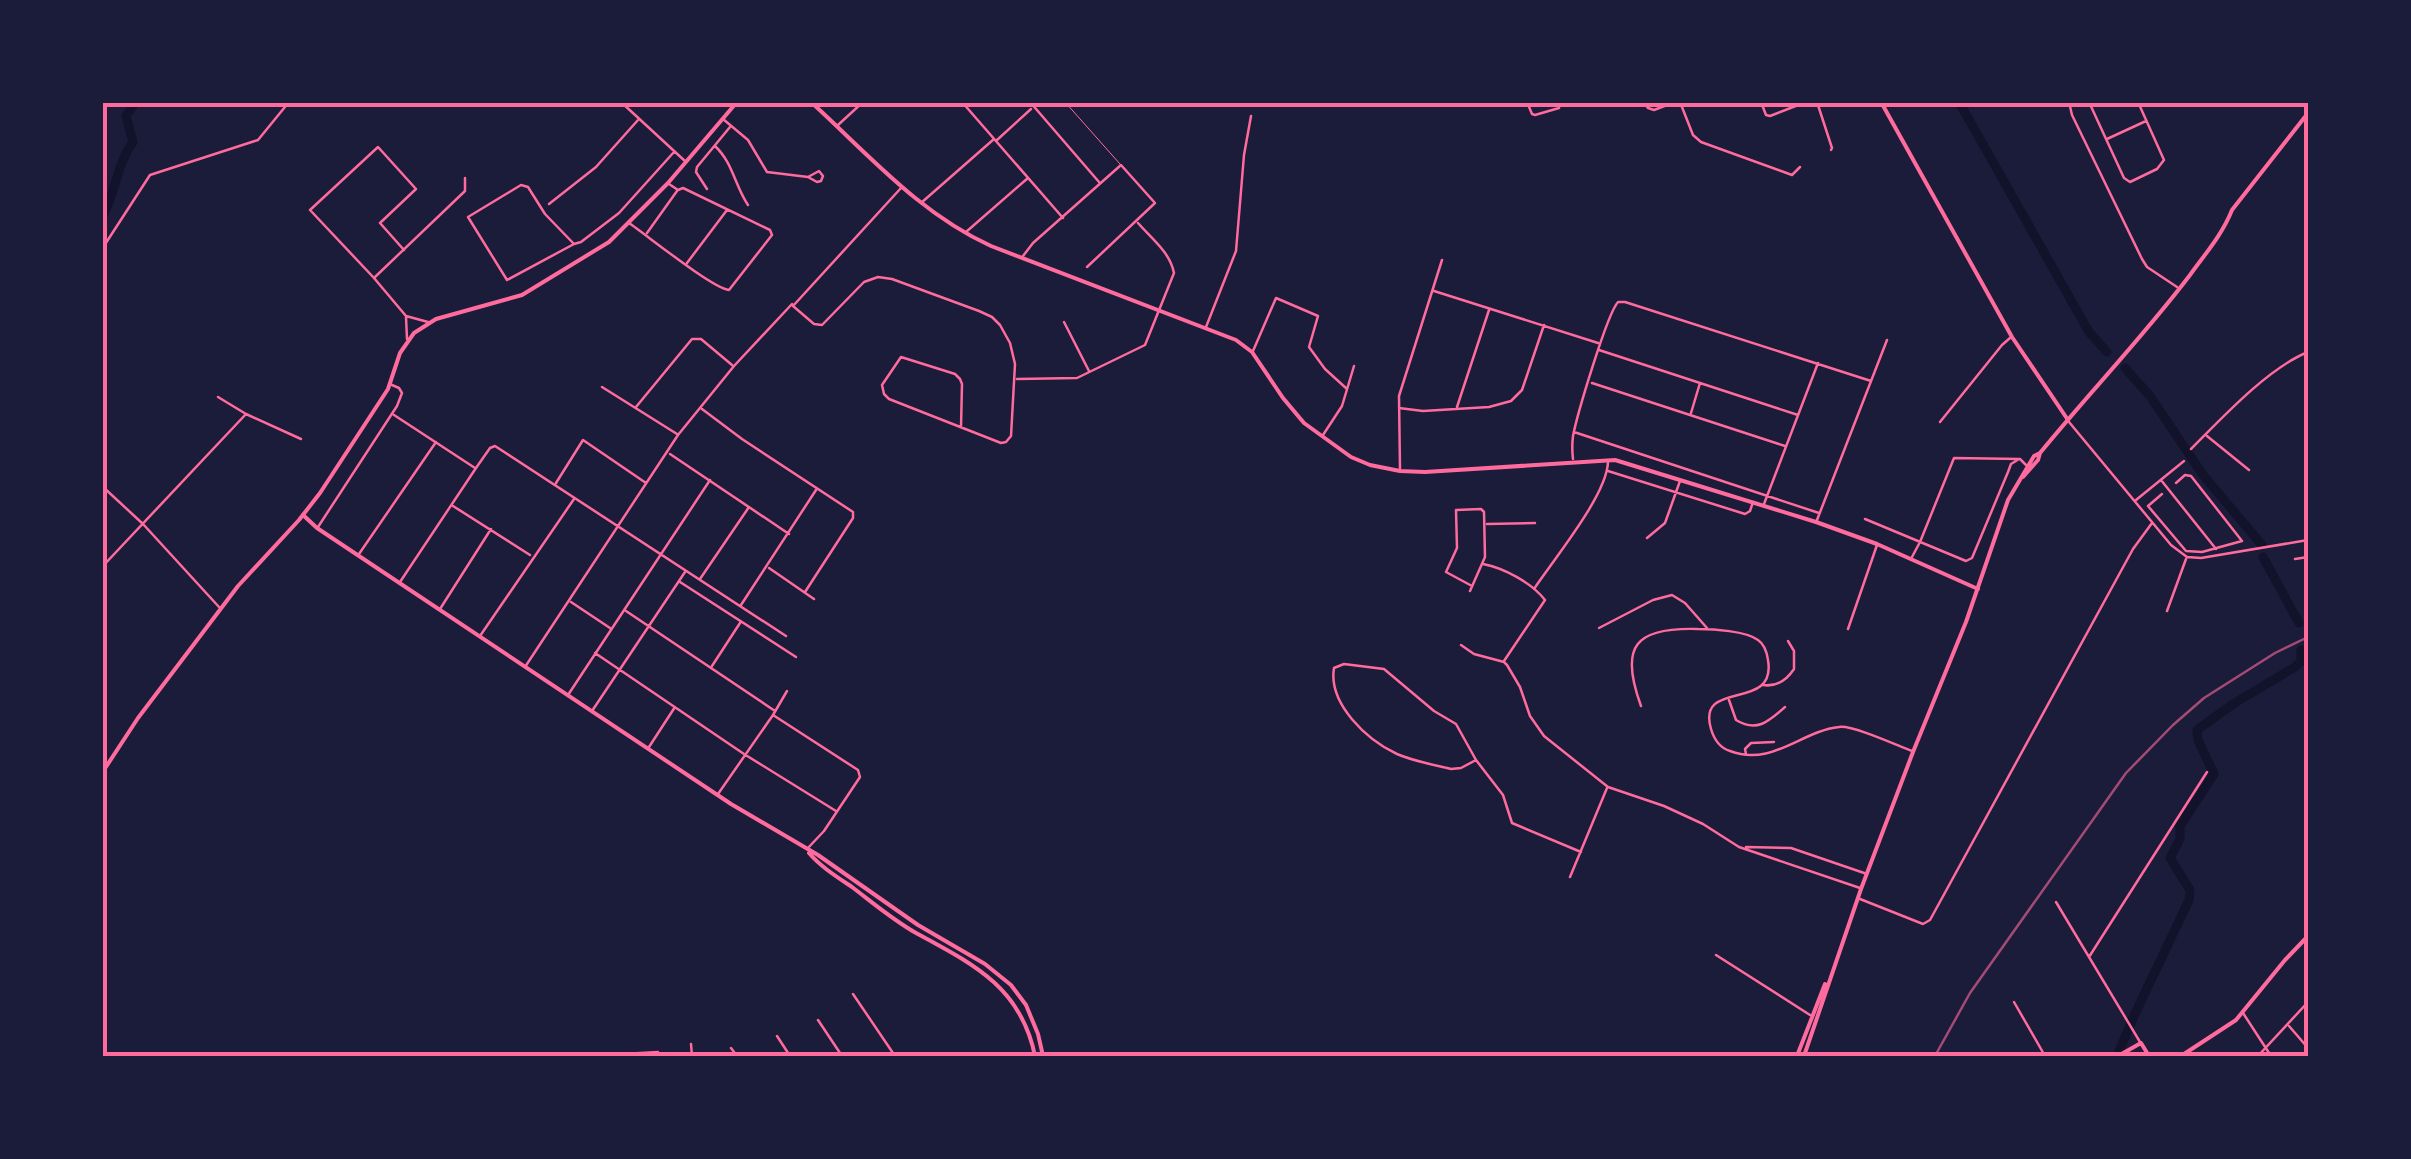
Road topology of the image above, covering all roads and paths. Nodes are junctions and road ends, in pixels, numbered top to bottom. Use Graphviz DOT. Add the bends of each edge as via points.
graph roads {
  1 [pos="289,102"];
  2 [pos="620,102"];
  3 [pos="811,102"];
  4 [pos="864,102"];
  5 [pos="962,102"];
  6 [pos="1066,102"];
  7 [pos="1528,102"];
  8 [pos="1559,102"];
  9 [pos="1644,102"];
  10 [pos="1678,102"];
  11 [pos="1761,102"];
  12 [pos="1806,102"];
  13 [pos="1817,102"];
  14 [pos="1882,102"];
  15 [pos="2068,102"];
  16 [pos="2089,102"];
  17 [pos="2138,102"];
  18 [pos="734,104"];
  19 [pos="1032,105"];
  20 [pos="2308,113"];
  21 [pos="1251,116"];
  22 [pos="722,118"];
  23 [pos="638,120"];
  24 [pos="2146,121"];
  25 [pos="731,126"];
  26 [pos="836,126"];
  27 [pos="995,140"];
  28 [pos="2106,140"];
  29 [pos="714,146"];
  30 [pos="1830,150"];
  31 [pos="674,152"];
  32 [pos="686,162"];
  33 [pos="1120,165"];
  34 [pos="1800,167"];
  35 [pos="808,177"];
  36 [pos="465,178"];
  37 [pos="1028,178"];
  38 [pos="668,183"];
  39 [pos="1100,184"];
  40 [pos="902,188"];
  41 [pos="678,190"];
  42 [pos="707,190"];
  43 [pos="548,204"];
  44 [pos="920,204"];
  45 [pos="748,206"];
  46 [pos="727,210"];
  47 [pos="1063,218"];
  48 [pos="1137,222"];
  49 [pos="629,223"];
  50 [pos="965,233"];
  51 [pos="646,234"];
  52 [pos="574,244"];
  53 [pos="102,249"];
  54 [pos="404,250"];
  55 [pos="1022,257"];
  56 [pos="1442,260"];
  57 [pos="686,264"];
  58 [pos="1087,268"];
  59 [pos="374,278"];
  60 [pos="2180,289"];
  61 [pos="1433,291"];
  62 [pos="793,304"];
  63 [pos="1489,309"];
  64 [pos="1158,311"];
  65 [pos="406,316"];
  66 [pos="430,322"];
  67 [pos="1064,322"];
  68 [pos="1544,326"];
  69 [pos="1206,328"];
  70 [pos="2012,337"];
  71 [pos="408,340"];
  72 [pos="1887,340"];
  73 [pos="1601,344"];
  74 [pos="1599,350"];
  75 [pos="1252,352"];
  76 [pos="2308,352"];
  77 [pos="1818,363"];
  78 [pos="734,366"];
  79 [pos="1354,366"];
  80 [pos="1090,372"];
  81 [pos="1016,379"];
  82 [pos="1871,380"];
  83 [pos="1589,382"];
  84 [pos="1700,383"];
  85 [pos="391,384"];
  86 [pos="602,387"];
  87 [pos="1346,389"];
  88 [pos="218,396"];
  89 [pos="636,407"];
  90 [pos="1398,407"];
  91 [pos="701,408"];
  92 [pos="1457,409"];
  93 [pos="246,414"];
  94 [pos="393,414"];
  95 [pos="1690,415"];
  96 [pos="1798,415"];
  97 [pos="2068,420"];
  98 [pos="1940,422"];
  99 [pos="961,427"];
  100 [pos="1574,432"];
  101 [pos="678,435"];
  102 [pos="2206,435"];
  103 [pos="1322,436"];
  104 [pos="301,439"];
  105 [pos="436,442"];
  106 [pos="1785,446"];
  107 [pos="2191,449"];
  108 [pos="668,453"];
  109 [pos="2040,453"];
  110 [pos="1608,459"];
  111 [pos="2019,459"];
  112 [pos="2184,460"];
  113 [pos="1573,461"];
  114 [pos="2027,466"];
  115 [pos="476,468"];
  116 [pos="2248,470"];
  117 [pos="1400,471"];
  118 [pos="1608,471"];
  119 [pos="710,480"];
  120 [pos="1680,480"];
  121 [pos="2019,480"];
  122 [pos="2162,480"];
  123 [pos="2176,483"];
  124 [pos="647,484"];
  125 [pos="555,485"];
  126 [pos="102,486"];
  127 [pos="817,488"];
  128 [pos="1676,492"];
  129 [pos="1767,494"];
  130 [pos="2162,494"];
  131 [pos="574,498"];
  132 [pos="2134,501"];
  133 [pos="1752,502"];
  134 [pos="451,506"];
  135 [pos="1763,506"];
  136 [pos="749,507"];
  137 [pos="1819,513"];
  138 [pos="301,518"];
  139 [pos="1865,518"];
  140 [pos="1536,522"];
  141 [pos="1816,522"];
  142 [pos="2152,523"];
  143 [pos="143,524"];
  144 [pos="1484,524"];
  145 [pos="315,527"];
  146 [pos="618,527"];
  147 [pos="491,530"];
  148 [pos="789,534"];
  149 [pos="1646,538"];
  150 [pos="2308,540"];
  151 [pos="1920,542"];
  152 [pos="1877,544"];
  153 [pos="2216,549"];
  154 [pos="358,556"];
  155 [pos="660,556"];
  156 [pos="532,557"];
  157 [pos="2187,557"];
  158 [pos="2308,557"];
  159 [pos="1911,558"];
  160 [pos="2295,559"];
  161 [pos="1483,564"];
  162 [pos="102,567"];
  163 [pos="768,567"];
  164 [pos="685,572"];
  165 [pos="699,580"];
  166 [pos="679,582"];
  167 [pos="399,583"];
  168 [pos="1534,589"];
  169 [pos="1978,589"];
  170 [pos="806,592"];
  171 [pos="814,598"];
  172 [pos="570,601"];
  173 [pos="740,606"];
  174 [pos="220,608"];
  175 [pos="439,610"];
  176 [pos="625,610"];
  177 [pos="2167,611"];
  178 [pos="740,622"];
  179 [pos="649,626"];
  180 [pos="1599,628"];
  181 [pos="1848,628"];
  182 [pos="612,629"];
  183 [pos="1708,629"];
  184 [pos="786,636"];
  185 [pos="479,637"];
  186 [pos="1788,640"];
  187 [pos="1461,645"];
  188 [pos="596,653"];
  189 [pos="796,657"];
  190 [pos="1504,662"];
  191 [pos="525,667"];
  192 [pos="711,668"];
  193 [pos="619,669"];
  194 [pos="1761,684"];
  195 [pos="787,690"];
  196 [pos="568,696"];
  197 [pos="1729,698"];
  198 [pos="676,706"];
  199 [pos="1641,706"];
  200 [pos="1785,707"];
  201 [pos="591,712"];
  202 [pos="774,713"];
  203 [pos="1774,742"];
  204 [pos="648,748"];
  205 [pos="1913,752"];
  206 [pos="744,754"];
  207 [pos="1746,755"];
  208 [pos="1476,760"];
  209 [pos="2208,772"];
  210 [pos="102,773"];
  211 [pos="1608,787"];
  212 [pos="717,795"];
  213 [pos="836,811"];
  214 [pos="1739,847"];
  215 [pos="806,850"];
  216 [pos="1581,852"];
  217 [pos="1868,874"];
  218 [pos="1570,876"];
  219 [pos="1861,889"];
  220 [pos="1858,898"];
  221 [pos="2056,902"];
  222 [pos="2308,936"];
  223 [pos="1716,955"];
  224 [pos="2089,957"];
  225 [pos="1835,962"];
  226 [pos="853,994"];
  227 [pos="2014,1002"];
  228 [pos="2308,1002"];
  229 [pos="2243,1013"];
  230 [pos="1812,1016"];
  231 [pos="818,1020"];
  232 [pos="2288,1025"];
  233 [pos="776,1036"];
  234 [pos="2141,1043"];
  235 [pos="692,1044"];
  236 [pos="732,1048"];
  237 [pos="2308,1048"];
  238 [pos="2266,1049"];
  239 [pos="658,1052"];
  240 [pos="632,1055"];
  241 [pos="2121,1055"];
  242 [pos="588,1056"];
  243 [pos="692,1056"];
  244 [pos="736,1056"];
  245 [pos="790,1056"];
  246 [pos="842,1056"];
  247 [pos="896,1056"];
  248 [pos="1035,1056"];
  249 [pos="1043,1056"];
  250 [pos="1796,1056"];
  251 [pos="1804,1056"];
  252 [pos="2045,1056"];
  253 [pos="2149,1056"];
  254 [pos="2181,1056"];
  255 [pos="2258,1056"];
  256 [pos="2271,1056"];
  1 -- 53 [label="street" via="258,140 150,175"];
  2 -- 23 [label="street"];
  3 -- 26 [label="main road"];
  4 -- 26 [label="street"];
  5 -- 27 [label="street"];
  6 -- 33 [label="lane"];
  7 -- 8 [label="street" via="1535,115 1559,108"];
  9 -- 10 [label="street" via="1651,110"];
  10 -- 34 [label="street" via="1701,142 1792,175"];
  11 -- 12 [label="street" via="1770,116"];
  13 -- 30 [label="street"];
  14 -- 70 [label="main road"];
  15 -- 60 [label="street" via="2142,259"];
  16 -- 28 [label="street"];
  17 -- 24 [label="street"];
  18 -- 22 [label="main road"];
  19 -- 27 [label="street"];
  19 -- 39 [label="street"];
  20 -- 60 [label="main road"];
  21 -- 69 [label="street" via="1236,250"];
  22 -- 25 [label="street"];
  22 -- 32 [label="main road"];
  23 -- 31 [label="street"];
  23 -- 43 [label="street" via="596,167"];
  24 -- 28 [label="street"];
  24 -- 28 [label="street" via="2164,160 2134,181 2126,181"];
  25 -- 29 [label="street"];
  25 -- 35 [label="street" via="767,172"];
  26 -- 40 [label="main road"];
  27 -- 37 [label="street"];
  27 -- 44 [label="street"];
  29 -- 42 [label="street" via="696,170"];
  29 -- 45 [label="street"];
  31 -- 32 [label="street"];
  31 -- 52 [label="street" via="620,213"];
  32 -- 38 [label="main road"];
  33 -- 39 [label="street"];
  33 -- 48 [label="street" via="1155,204"];
  36 -- 54 [label="street" via="465,191"];
  37 -- 47 [label="street"];
  37 -- 50 [label="street"];
  38 -- 41 [label="street"];
  38 -- 49 [label="main road"];
  39 -- 47 [label="street"];
  40 -- 44 [label="main road"];
  40 -- 62 [label="street"];
  41 -- 46 [label="street"];
  41 -- 51 [label="street"];
  44 -- 50 [label="main road"];
  46 -- 57 [label="street"];
  46 -- 57 [label="street" via="772,236 726,291"];
  47 -- 55 [label="street"];
  48 -- 58 [label="street"];
  48 -- 64 [label="street" via="1174,267"];
  49 -- 51 [label="street"];
  49 -- 66 [label="main road" via="522,295"];
  50 -- 55 [label="main road"];
  51 -- 57 [label="street"];
  52 -- 52 [label="street" via="521,185 468,218 506,280"];
  54 -- 59 [label="street"];
  54 -- 59 [label="street" via="380,222 416,189 378,147 310,210"];
  55 -- 64 [label="main road"];
  56 -- 61 [label="street"];
  59 -- 65 [label="street"];
  60 -- 97 [label="main road"];
  61 -- 63 [label="street"];
  61 -- 90 [label="street"];
  62 -- 78 [label="street"];
  62 -- 81 [label="street" via="822,325 864,282 892,279 992,317 1014,354"];
  63 -- 68 [label="street"];
  63 -- 92 [label="street"];
  64 -- 69 [label="main road"];
  64 -- 80 [label="street" via="1146,345"];
  65 -- 66 [label="street"];
  65 -- 71 [label="street"];
  66 -- 71 [label="main road"];
  67 -- 80 [label="street"];
  68 -- 73 [label="street"];
  68 -- 92 [label="street" via="1517,396 1503,405"];
  69 -- 75 [label="main road"];
  70 -- 97 [label="main road"];
  70 -- 98 [label="street"];
  71 -- 85 [label="main road"];
  72 -- 82 [label="street"];
  73 -- 74 [label="street"];
  73 -- 77 [label="street" via="1612,307 1625,302"];
  74 -- 83 [label="street"];
  74 -- 84 [label="street"];
  75 -- 87 [label="street" via="1276,298 1318,316 1309,346"];
  75 -- 103 [label="main road" via="1293,411"];
  76 -- 102 [label="street"];
  77 -- 82 [label="street"];
  77 -- 96 [label="street"];
  78 -- 89 [label="street" via="701,338 692,339"];
  78 -- 91 [label="street"];
  79 -- 87 [label="street"];
  80 -- 81 [label="street" via="1067,380"];
  81 -- 99 [label="street" via="1006,442"];
  82 -- 137 [label="street"];
  83 -- 95 [label="street"];
  83 -- 100 [label="street"];
  84 -- 95 [label="street"];
  84 -- 96 [label="street"];
  85 -- 94 [label="street" via="402,393"];
  85 -- 138 [label="main road"];
  86 -- 89 [label="street"];
  87 -- 103 [label="street"];
  88 -- 93 [label="street"];
  89 -- 101 [label="street"];
  90 -- 92 [label="street"];
  90 -- 117 [label="street"];
  91 -- 101 [label="street"];
  91 -- 127 [label="street"];
  93 -- 104 [label="street"];
  93 -- 143 [label="street"];
  94 -- 105 [label="street"];
  94 -- 145 [label="street"];
  95 -- 106 [label="street"];
  96 -- 106 [label="street"];
  97 -- 109 [label="main road"];
  97 -- 132 [label="street"];
  99 -- 99 [label="street" via="960,379 898,358 882,385 884,394"];
  100 -- 113 [label="street"];
  100 -- 129 [label="street"];
  101 -- 108 [label="street"];
  102 -- 107 [label="street"];
  102 -- 116 [label="street"];
  103 -- 117 [label="main road" via="1359,461"];
  105 -- 115 [label="street"];
  105 -- 154 [label="street"];
  106 -- 129 [label="street"];
  108 -- 119 [label="street"];
  108 -- 124 [label="street"];
  109 -- 114 [label="main road"];
  109 -- 121 [label="main road"];
  110 -- 113 [label="main road"];
  110 -- 118 [label="street"];
  110 -- 120 [label="main road"];
  111 -- 114 [label="street"];
  111 -- 151 [label="street" via="1954,458"];
  111 -- 151 [label="street" via="1972,558"];
  112 -- 122 [label="street"];
  113 -- 117 [label="main road"];
  114 -- 121 [label="main road"];
  115 -- 125 [label="street" via="495,446"];
  115 -- 134 [label="street"];
  118 -- 128 [label="street"];
  118 -- 168 [label="street"];
  119 -- 136 [label="street"];
  119 -- 155 [label="street"];
  120 -- 128 [label="street"];
  120 -- 133 [label="main road"];
  121 -- 169 [label="main road"];
  122 -- 132 [label="street"];
  122 -- 153 [label="street"];
  123 -- 153 [label="street" via="2191,476 2242,538"];
  124 -- 125 [label="street" via="583,440"];
  124 -- 146 [label="street"];
  125 -- 131 [label="street"];
  126 -- 143 [label="street"];
  127 -- 148 [label="street"];
  127 -- 170 [label="street" via="854,516"];
  128 -- 133 [label="street" via="1745,514"];
  128 -- 149 [label="street" via="1665,523"];
  129 -- 135 [label="street"];
  129 -- 137 [label="street"];
  130 -- 153 [label="street" via="2148,506 2183,549"];
  131 -- 146 [label="street"];
  131 -- 156 [label="street"];
  132 -- 142 [label="street"];
  133 -- 135 [label="main road"];
  134 -- 147 [label="street"];
  134 -- 167 [label="street"];
  135 -- 141 [label="main road"];
  136 -- 148 [label="street"];
  136 -- 165 [label="street"];
  137 -- 141 [label="street"];
  138 -- 145 [label="main road"];
  138 -- 174 [label="main road"];
  139 -- 151 [label="street"];
  140 -- 144 [label="street"];
  141 -- 152 [label="main road"];
  142 -- 157 [label="street"];
  142 -- 220 [label="street" via="1930,920 1923,924"];
  143 -- 162 [label="street"];
  143 -- 174 [label="street"];
  144 -- 161 [label="street"];
  144 -- 161 [label="street" via="1481,509 1455,511 1457,547 1446,572 1471,589"];
  145 -- 154 [label="main road"];
  146 -- 155 [label="street"];
  146 -- 172 [label="street"];
  147 -- 156 [label="street"];
  147 -- 175 [label="street"];
  148 -- 163 [label="street"];
  150 -- 157 [label="street"];
  151 -- 159 [label="street"];
  152 -- 159 [label="main road"];
  152 -- 181 [label="street"];
  154 -- 167 [label="main road"];
  155 -- 164 [label="street"];
  155 -- 176 [label="street"];
  156 -- 185 [label="street"];
  157 -- 177 [label="street"];
  158 -- 160 [label="street"];
  159 -- 169 [label="main road"];
  161 -- 168 [label="street"];
  163 -- 170 [label="street"];
  163 -- 173 [label="street"];
  164 -- 165 [label="street"];
  164 -- 166 [label="street"];
  165 -- 173 [label="street"];
  166 -- 178 [label="street"];
  166 -- 179 [label="street"];
  167 -- 175 [label="main road"];
  168 -- 190 [label="street" via="1545,600"];
  169 -- 205 [label="main road"];
  170 -- 171 [label="street"];
  172 -- 182 [label="street"];
  172 -- 191 [label="street"];
  173 -- 184 [label="street"];
  174 -- 210 [label="main road"];
  175 -- 185 [label="main road"];
  176 -- 179 [label="street"];
  176 -- 182 [label="street"];
  178 -- 189 [label="street"];
  178 -- 192 [label="street"];
  179 -- 192 [label="street"];
  179 -- 193 [label="street"];
  180 -- 183 [label="street" via="1672,595"];
  182 -- 188 [label="street"];
  183 -- 194 [label="street" via="1760,641 1768,669"];
  183 -- 199 [label="street" via="1659,630 1638,644 1632,681"];
  185 -- 191 [label="main road"];
  186 -- 194 [label="street" via="1794,669 1784,681"];
  187 -- 190 [label="street"];
  188 -- 193 [label="street"];
  188 -- 196 [label="street"];
  190 -- 211 [label="street" via="1544,736"];
  191 -- 196 [label="main road"];
  192 -- 202 [label="street"];
  193 -- 198 [label="street"];
  193 -- 201 [label="street"];
  194 -- 197 [label="street"];
  195 -- 202 [label="street"];
  196 -- 201 [label="main road"];
  197 -- 200 [label="street" via="1736,720 1752,726 1769,722"];
  197 -- 207 [label="street" via="1712,703 1710,727 1723,748"];
  198 -- 204 [label="street"];
  198 -- 206 [label="street"];
  201 -- 204 [label="main road"];
  202 -- 206 [label="street"];
  202 -- 213 [label="street" via="858,770"];
  203 -- 207 [label="street" via="1751,743"];
  204 -- 212 [label="main road"];
  205 -- 207 [label="street" via="1846,727"];
  205 -- 217 [label="main road"];
  206 -- 212 [label="street"];
  206 -- 213 [label="street"];
  208 -- 208 [label="street" via="1452,769 1392,752 1342,706 1334,668 1389,671 1456,724"];
  208 -- 216 [label="street" via="1503,795 1512,824"];
  209 -- 224 [label="street"];
  211 -- 214 [label="street" via="1664,806"];
  211 -- 216 [label="street"];
  212 -- 215 [label="main road"];
  213 -- 215 [label="street"];
  214 -- 217 [label="street" via="1791,848"];
  214 -- 219 [label="street"];
  215 -- 248 [label="main road" via="1005,991 1025,1022"];
  215 -- 249 [label="main road" via="1000,975 1033,1018"];
  216 -- 218 [label="street"];
  217 -- 219 [label="main road"];
  219 -- 220 [label="main road"];
  220 -- 225 [label="main road"];
  221 -- 224 [label="street"];
  222 -- 229 [label="main road"];
  223 -- 230 [label="street"];
  224 -- 234 [label="street"];
  225 -- 230 [label="main road"];
  225 -- 251 [label="main road"];
  226 -- 247 [label="street"];
  227 -- 252 [label="street"];
  228 -- 232 [label="street"];
  229 -- 238 [label="street"];
  229 -- 254 [label="main road"];
  230 -- 250 [label="main road"];
  231 -- 246 [label="street"];
  232 -- 237 [label="street"];
  232 -- 238 [label="street"];
  233 -- 245 [label="street"];
  234 -- 241 [label="main road"];
  234 -- 253 [label="main road"];
  235 -- 243 [label="street"];
  236 -- 244 [label="street"];
  238 -- 255 [label="street"];
  238 -- 256 [label="street"];
  239 -- 240 [label="street"];
  240 -- 242 [label="street"];
}
